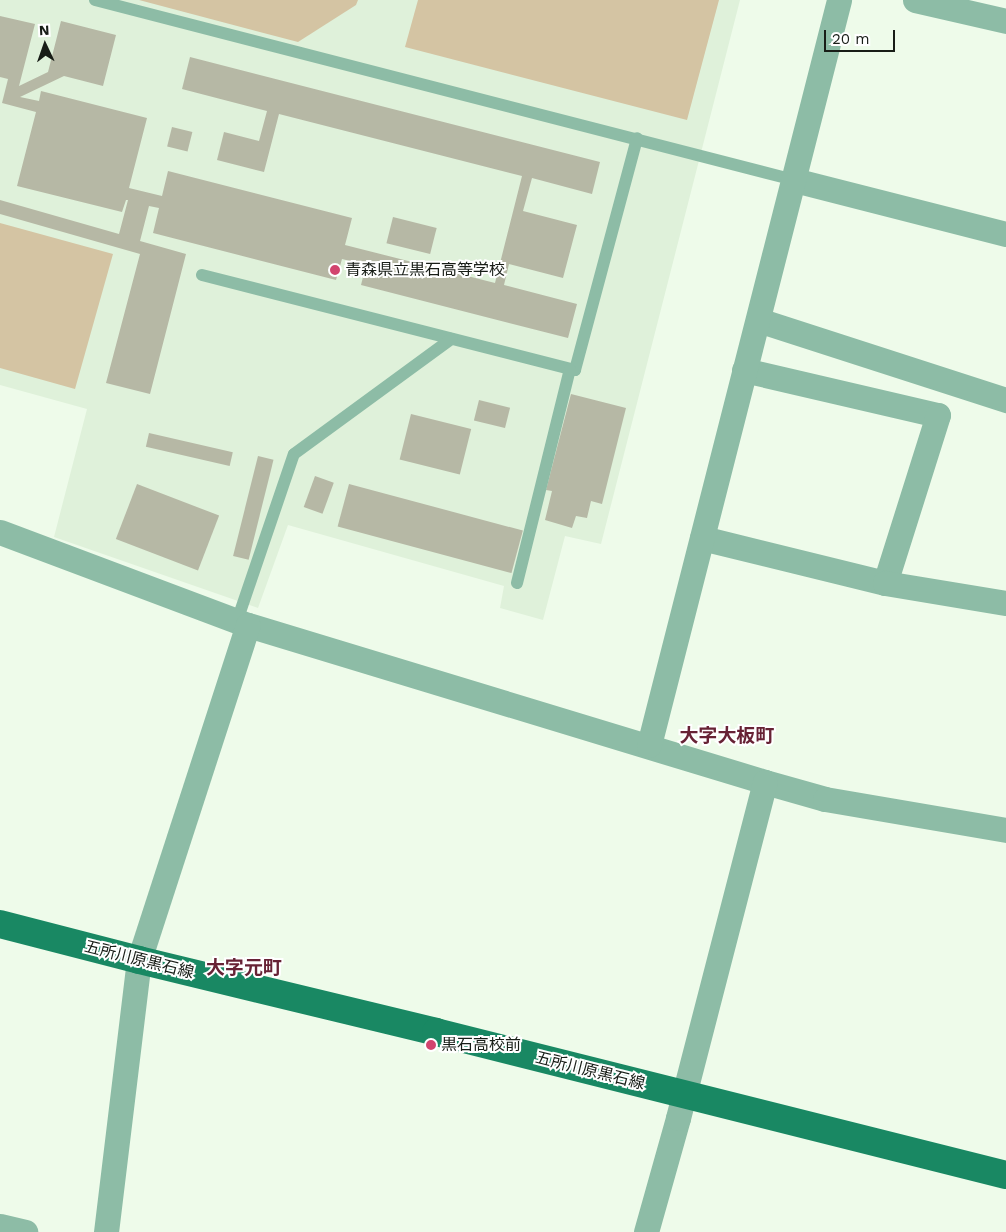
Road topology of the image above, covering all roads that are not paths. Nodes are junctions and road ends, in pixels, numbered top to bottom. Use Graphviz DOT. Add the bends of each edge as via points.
graph roads {
  1 [pos="95,0"];
  2 [pos="839,0"];
  3 [pos="915,0"];
  4 [pos="1006,21"];
  5 [pos="637,138"];
  6 [pos="794,180"];
  7 [pos="1006,234"];
  8 [pos="202,275"];
  9 [pos="758,320"];
  10 [pos="451,339"];
  11 [pos="570,369"];
  12 [pos="744,370"];
  13 [pos="1006,400"];
  14 [pos="0,532"];
  15 [pos="702,538"];
  16 [pos="885,583"];
  17 [pos="517,584"];
  18 [pos="1006,603"];
  19 [pos="243,623"];
  20 [pos="649,745"];
  21 [pos="765,782"];
  22 [pos="1006,830"];
  23 [pos="0,924"];
  24 [pos="139,960"];
  25 [pos="683,1094"];
  26 [pos="1006,1175"];
  27 [pos="0,1226"];
  28 [pos="25,1232"];
  29 [pos="106,1232"];
  30 [pos="646,1232"];
  1 -- 5 [label="lane"];
  2 -- 6 [label="street"];
  3 -- 4 [label="street"];
  5 -- 6 [label="lane"];
  5 -- 11 [label="lane" via="575,370"];
  6 -- 7 [label="street"];
  6 -- 9 [label="street"];
  8 -- 10 [label="lane"];
  9 -- 12 [label="street"];
  9 -- 13 [label="street"];
  10 -- 11 [label="lane"];
  10 -- 19 [label="lane" via="294,454"];
  11 -- 17 [label="lane"];
  12 -- 15 [label="street"];
  12 -- 16 [label="street" via="938,415"];
  14 -- 19 [label="street"];
  15 -- 16 [label="street"];
  15 -- 20 [label="street"];
  16 -- 18 [label="street"];
  19 -- 20 [label="street"];
  19 -- 24 [label="street"];
  20 -- 21 [label="street"];
  21 -- 22 [label="street" via="825,799"];
  21 -- 25 [label="street"];
  23 -- 24 [label="main road, 五所川原黒石線"];
  24 -- 25 [label="main road, 五所川原黒石線"];
  24 -- 29 [label="street"];
  25 -- 26 [label="main road, 五所川原黒石線"];
  25 -- 30 [label="street"];
  27 -- 28 [label="street"];
}
